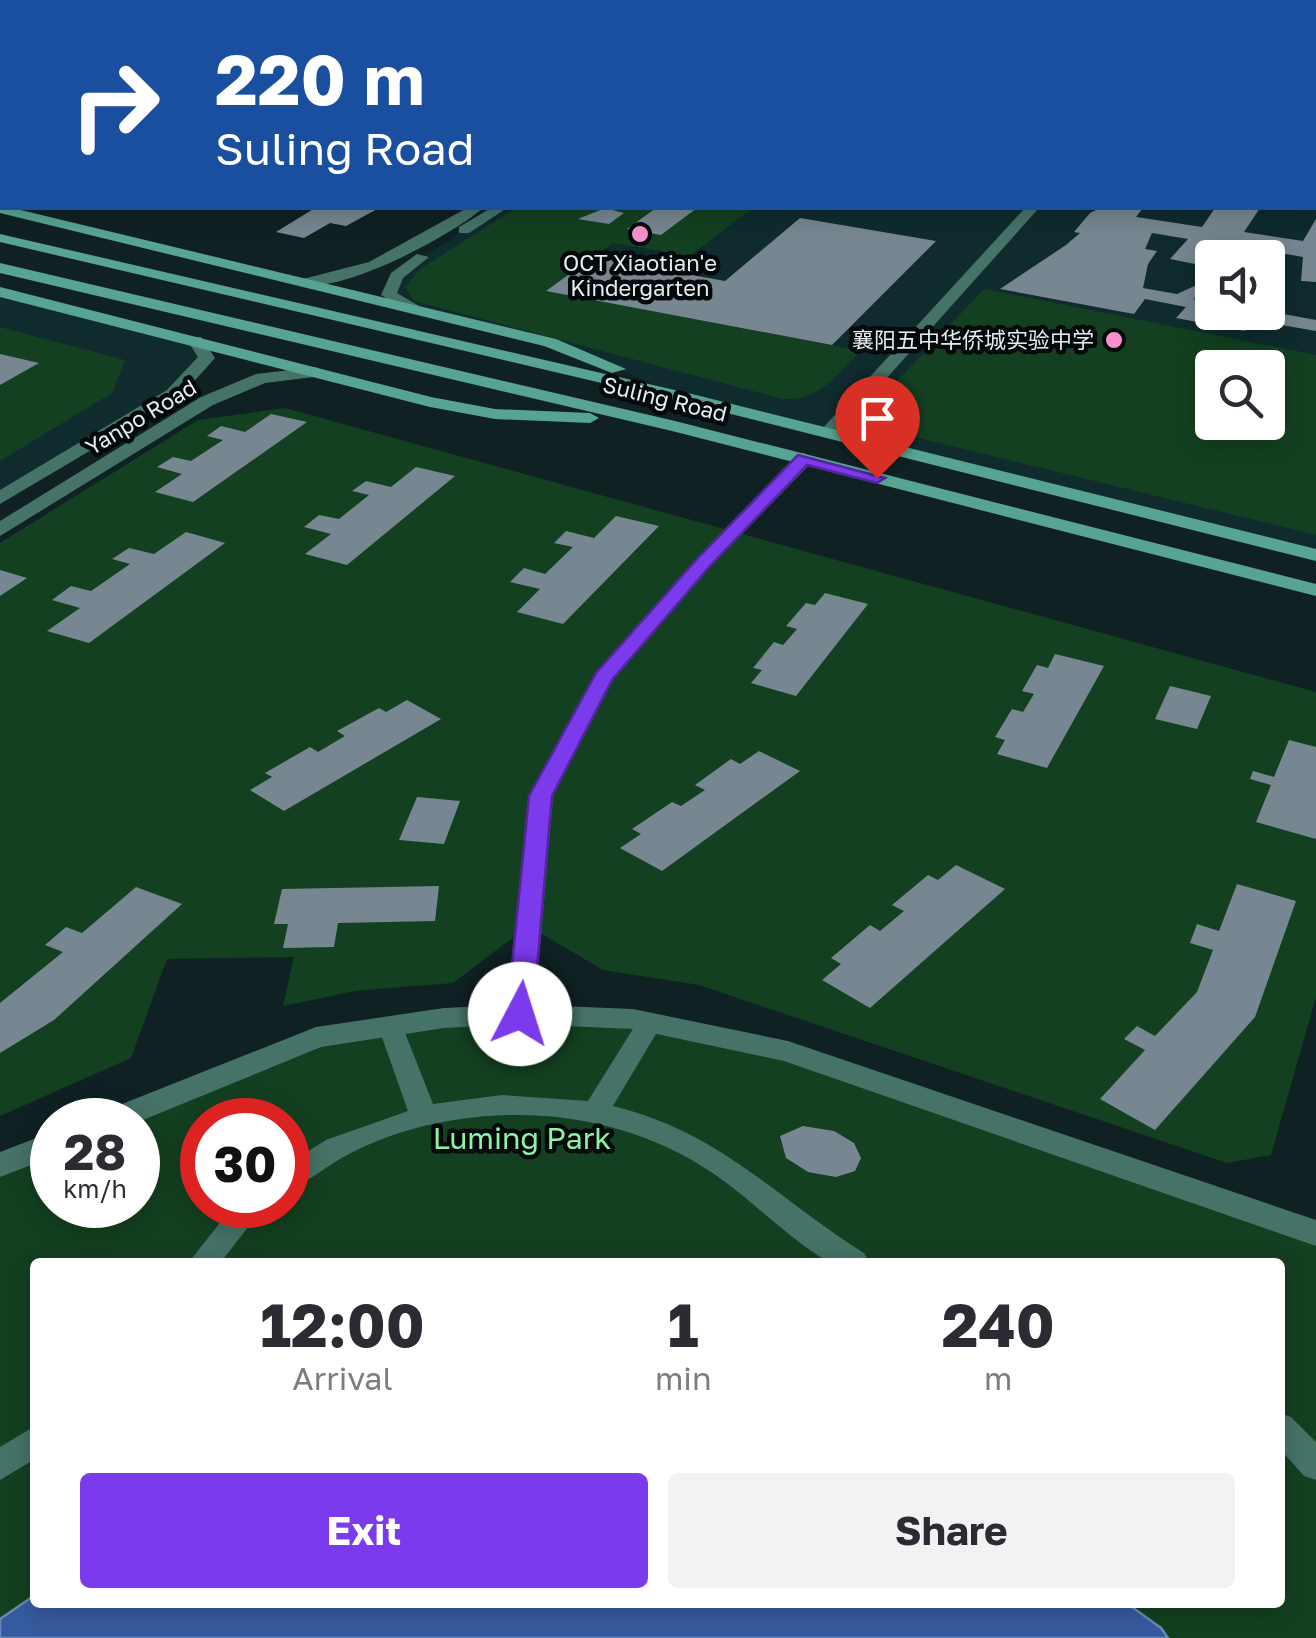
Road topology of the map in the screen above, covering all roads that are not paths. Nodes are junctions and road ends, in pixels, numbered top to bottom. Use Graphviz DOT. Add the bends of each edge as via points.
graph roads {
  1 [pos="4,210"];
  2 [pos="473,210"];
  3 [pos="497,210"];
  4 [pos="1030,210"];
  5 [pos="0,238"];
  6 [pos="0,268"];
  7 [pos="303,281"];
  8 [pos="0,292"];
  9 [pos="413,309"];
  10 [pos="194,340"];
  11 [pos="316,372"];
  12 [pos="692,399"];
  13 [pos="675,426"];
  14 [pos="828,433"];
  15 [pos="804,459"];
  16 [pos="0,498"];
  17 [pos="0,530"];
  18 [pos="1316,555"];
  19 [pos="1316,590"];
  20 [pos="520,1014"];
  21 [pos="650,1022"];
  22 [pos="391,1026"];
  23 [pos="160,1101"];
  24 [pos="595,1112"];
  25 [pos="424,1116"];
  26 [pos="30,1153"];
  27 [pos="310,1160"];
  28 [pos="0,1165"];
  29 [pos="233,1228"];
  30 [pos="1316,1232"];
  31 [pos="207,1258"];
  32 [pos="847,1258"];
  33 [pos="1285,1432"];
  34 [pos="30,1444"];
  35 [pos="0,1465"];
  36 [pos="1316,1465"];
  1 -- 7 [label="main road"];
  2 -- 7 [label="street" via="399,256 344,278"];
  3 -- 9 [label="street" via="396,276 389,295"];
  4 -- 14 [label="street"];
  5 -- 12 [label="main road, Suling Road"];
  6 -- 13 [label="main road, Suling Road"];
  7 -- 9 [label="main road"];
  8 -- 10 [label="main road"];
  9 -- 12 [label="main road" via="550,342"];
  10 -- 11 [label="main road"];
  10 -- 16 [label="street, Yanpo Road" via="207,358 173,394"];
  11 -- 13 [label="main road" via="495,414"];
  11 -- 17 [label="street, Yanpo Road" via="262,378 207,401"];
  12 -- 14 [label="main road, Suling Road"];
  13 -- 15 [label="main road, Suling Road"];
  14 -- 18 [label="main road, Suling Road"];
  15 -- 19 [label="main road, Suling Road"];
  15 -- 20 [label="street" via="603,678 540,796"];
  20 -- 21 [label="street"];
  20 -- 22 [label="street"];
  21 -- 24 [label="street"];
  21 -- 30 [label="street" via="788,1051"];
  22 -- 23 [label="street" via="316,1037"];
  22 -- 25 [label="street"];
  24 -- 25 [label="street" via="500,1106"];
  24 -- 32 [label="street" via="663,1130 718,1162"];
  25 -- 27 [label="street" via="386,1124"];
  26 -- 28 [label="street"];
  29 -- 31 [label="street"];
  33 -- 36 [label="street"];
  34 -- 35 [label="street"];
}
